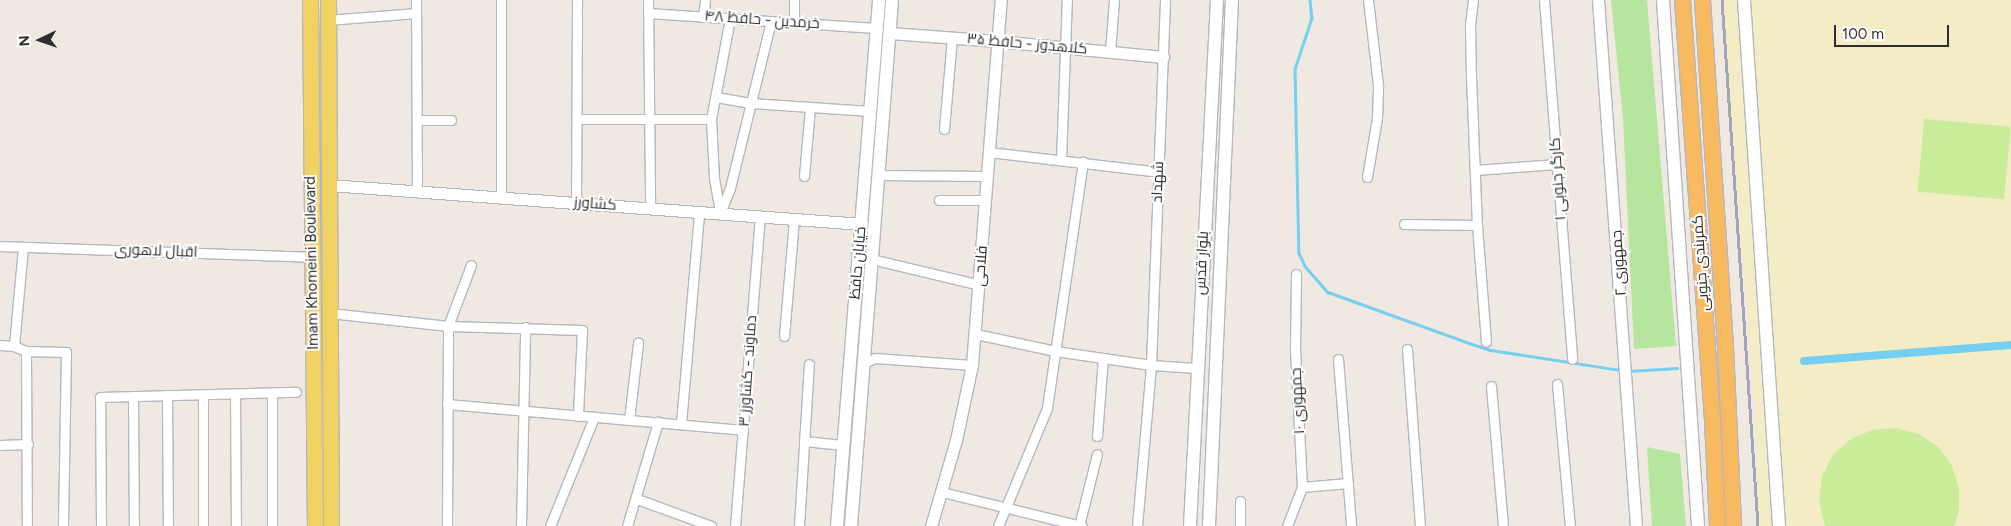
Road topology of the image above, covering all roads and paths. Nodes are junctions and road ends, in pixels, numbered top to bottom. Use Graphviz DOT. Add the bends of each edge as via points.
graph roads {
  1 [pos="310,0"];
  2 [pos="328,0"];
  3 [pos="416,0"];
  4 [pos="501,0"];
  5 [pos="577,0"];
  6 [pos="648,0"];
  7 [pos="705,0"];
  8 [pos="794,0"];
  9 [pos="878,0"];
  10 [pos="892,0"];
  11 [pos="1001,0"];
  12 [pos="1067,0"];
  13 [pos="1114,0"];
  14 [pos="1165,0"];
  15 [pos="1217,0"];
  16 [pos="1232,0"];
  17 [pos="1368,0"];
  18 [pos="1473,0"];
  19 [pos="1544,0"];
  20 [pos="1598,0"];
  21 [pos="1663,0"];
  22 [pos="1682,0"];
  23 [pos="1702,0"];
  24 [pos="1744,0"];
  25 [pos="416,13"];
  26 [pos="648,13"];
  27 [pos="703,17"];
  28 [pos="730,18"];
  29 [pos="328,20"];
  30 [pos="772,21"];
  31 [pos="794,22"];
  32 [pos="876,28"];
  33 [pos="890,33"];
  34 [pos="952,38"];
  35 [pos="998,41"];
  36 [pos="1064,48"];
  37 [pos="1110,52"];
  38 [pos="1163,57"];
  39 [pos="716,97"];
  40 [pos="751,103"];
  41 [pos="810,108"];
  42 [pos="870,111"];
  43 [pos="577,119"];
  44 [pos="649,119"];
  45 [pos="711,119"];
  46 [pos="417,120"];
  47 [pos="452,120"];
  48 [pos="944,129"];
  49 [pos="868,141"];
  50 [pos="882,142"];
  51 [pos="989,152"];
  52 [pos="1062,160"];
  53 [pos="1083,162"];
  54 [pos="1557,164"];
  55 [pos="1475,170"];
  56 [pos="1158,172"];
  57 [pos="879,175"];
  58 [pos="804,176"];
  59 [pos="988,176"];
  60 [pos="1367,178"];
  61 [pos="329,185"];
  62 [pos="417,191"];
  63 [pos="501,197"];
  64 [pos="939,200"];
  65 [pos="986,200"];
  66 [pos="576,203"];
  67 [pos="650,208"];
  68 [pos="700,212"];
  69 [pos="720,213"];
  70 [pos="760,216"];
  71 [pos="794,219"];
  72 [pos="862,224"];
  73 [pos="1404,224"];
  74 [pos="1477,225"];
  75 [pos="0,246"];
  76 [pos="23,247"];
  77 [pos="312,257"];
  78 [pos="871,260"];
  79 [pos="471,265"];
  80 [pos="1202,265"];
  81 [pos="1220,266"];
  82 [pos="1296,274"];
  83 [pos="980,285"];
  84 [pos="330,313"];
  85 [pos="853,318"];
  86 [pos="868,319"];
  87 [pos="448,326"];
  88 [pos="525,327"];
  89 [pos="976,334"];
  90 [pos="784,336"];
  91 [pos="1486,342"];
  92 [pos="638,343"];
  93 [pos="0,345"];
  94 [pos="14,346"];
  95 [pos="1408,349"];
  96 [pos="26,351"];
  97 [pos="1056,351"];
  98 [pos="1103,358"];
  99 [pos="1338,359"];
  100 [pos="1572,359"];
  101 [pos="864,363"];
  102 [pos="809,364"];
  103 [pos="972,365"];
  104 [pos="1151,365"];
  105 [pos="1196,368"];
  106 [pos="1557,384"];
  107 [pos="1491,386"];
  108 [pos="296,392"];
  109 [pos="272,393"];
  110 [pos="203,394"];
  111 [pos="235,394"];
  112 [pos="167,395"];
  113 [pos="133,396"];
  114 [pos="447,404"];
  115 [pos="524,411"];
  116 [pos="578,416"];
  117 [pos="594,417"];
  118 [pos="629,420"];
  119 [pos="658,422"];
  120 [pos="681,424"];
  121 [pos="743,430"];
  122 [pos="1097,436"];
  123 [pos="804,441"];
  124 [pos="28,444"];
  125 [pos="0,445"];
  126 [pos="842,445"];
  127 [pos="1097,454"];
  128 [pos="1348,483"];
  129 [pos="1302,487"];
  130 [pos="942,492"];
  131 [pos="637,498"];
  132 [pos="1240,501"];
  133 [pos="1005,508"];
  134 [pos="27,526"];
  135 [pos="64,526"];
  136 [pos="101,526"];
  137 [pos="134,526"];
  138 [pos="168,526"];
  139 [pos="204,526"];
  140 [pos="236,526"];
  141 [pos="272,526"];
  142 [pos="315,526"];
  143 [pos="332,526"];
  144 [pos="447,526"];
  145 [pos="521,526"];
  146 [pos="550,526"];
  147 [pos="627,526"];
  148 [pos="711,526"];
  149 [pos="735,526"];
  150 [pos="799,526"];
  151 [pos="837,526"];
  152 [pos="851,526"];
  153 [pos="931,526"];
  154 [pos="998,526"];
  155 [pos="1080,526"];
  156 [pos="1138,526"];
  157 [pos="1190,526"];
  158 [pos="1209,526"];
  159 [pos="1240,526"];
  160 [pos="1287,526"];
  161 [pos="1351,526"];
  162 [pos="1420,526"];
  163 [pos="1503,526"];
  164 [pos="1570,526"];
  165 [pos="1636,526"];
  166 [pos="1698,526"];
  167 [pos="1718,526"];
  168 [pos="1733,526"];
  169 [pos="1779,526"];
  1 -- 77 [label="main road, Imam Khomeini Boulevard"];
  2 -- 29 [label="main road, Imam Khomeini Boulevard"];
  3 -- 25 [label="street"];
  4 -- 63 [label="street"];
  5 -- 43 [label="street"];
  6 -- 26 [label="street"];
  7 -- 27 [label="street"];
  8 -- 31 [label="street"];
  9 -- 32 [label="main road, خیابان حافظ"];
  10 -- 33 [label="main road, خیابان حافظ"];
  11 -- 35 [label="street, فلاحی"];
  12 -- 36 [label="street"];
  13 -- 37 [label="street"];
  14 -- 38 [label="street, شهداد"];
  15 -- 80 [label="main road, بلوار قدس"];
  16 -- 81 [label="main road, بلوار قدس"];
  17 -- 60 [label="street" via="1378,85 1377,118"];
  18 -- 55 [label="street" via="1470,26"];
  19 -- 54 [label="street, کارگر جنوبی ۱"];
  20 -- 165 [label="street, جمهوری ۲"];
  21 -- 166 [label="main road"];
  22 -- 167 [label="highway, کمربندی جنوبی"];
  23 -- 168 [label="highway, کمربندی جنوبی" via="1725,347"];
  24 -- 169 [label="main road"];
  25 -- 29 [label="street"];
  25 -- 46 [label="street"];
  26 -- 27 [label="street, خرمدین - حافظ ۴۸"];
  26 -- 44 [label="street"];
  27 -- 28 [label="street, خرمدین - حافظ ۴۸"];
  28 -- 30 [label="street, خرمدین - حافظ ۴۸"];
  28 -- 39 [label="street"];
  29 -- 61 [label="main road, Imam Khomeini Boulevard"];
  30 -- 31 [label="street, خرمدین - حافظ ۴۸"];
  30 -- 40 [label="street"];
  31 -- 32 [label="street, خرمدین - حافظ ۴۸"];
  32 -- 42 [label="main road, خیابان حافظ"];
  33 -- 34 [label="street, کلاهدوز - حافظ ۳۵"];
  33 -- 50 [label="main road, خیابان حافظ"];
  34 -- 35 [label="street, کلاهدوز - حافظ ۳۵"];
  34 -- 48 [label="street"];
  35 -- 36 [label="street, کلاهدوز - حافظ ۳۵"];
  35 -- 51 [label="street, فلاحی"];
  36 -- 37 [label="street, کلاهدوز - حافظ ۳۵"];
  36 -- 52 [label="street"];
  37 -- 38 [label="street, کلاهدوز - حافظ ۳۵"];
  38 -- 56 [label="street, شهداد"];
  39 -- 40 [label="street"];
  39 -- 45 [label="street"];
  40 -- 41 [label="street"];
  40 -- 69 [label="street" via="730,188"];
  41 -- 42 [label="street"];
  41 -- 58 [label="street"];
  42 -- 49 [label="main road, خیابان حافظ"];
  43 -- 44 [label="street"];
  43 -- 66 [label="street"];
  44 -- 45 [label="street"];
  44 -- 67 [label="street"];
  45 -- 69 [label="street" via="714,178"];
  46 -- 47 [label="street"];
  46 -- 62 [label="street"];
  49 -- 50 [label="main road"];
  49 -- 72 [label="main road, خیابان حافظ"];
  50 -- 57 [label="main road, خیابان حافظ"];
  51 -- 52 [label="street"];
  51 -- 59 [label="street, فلاحی"];
  52 -- 53 [label="street"];
  53 -- 56 [label="street"];
  53 -- 97 [label="street"];
  54 -- 55 [label="street"];
  54 -- 100 [label="street, کارگر جنوبی ۱"];
  55 -- 74 [label="street"];
  56 -- 104 [label="street, شهداد"];
  57 -- 59 [label="street"];
  57 -- 78 [label="main road, خیابان حافظ"];
  59 -- 65 [label="street, فلاحی"];
  61 -- 62 [label="street, کشاورز"];
  61 -- 84 [label="main road, Imam Khomeini Boulevard"];
  62 -- 63 [label="street, کشاورز"];
  63 -- 66 [label="street, کشاورز"];
  64 -- 65 [label="street"];
  65 -- 83 [label="street, فلاحی"];
  66 -- 67 [label="street, کشاورز"];
  67 -- 68 [label="street, کشاورز"];
  68 -- 69 [label="street, کشاورز"];
  68 -- 120 [label="street"];
  69 -- 70 [label="street, کشاورز"];
  70 -- 71 [label="street, کشاورز"];
  70 -- 121 [label="street, دماوند - کشاورز ۳"];
  71 -- 72 [label="street, کشاورز"];
  71 -- 90 [label="street"];
  72 -- 85 [label="main road, خیابان حافظ"];
  73 -- 74 [label="street"];
  74 -- 91 [label="street"];
  75 -- 76 [label="street, اقبال لاهوری"];
  76 -- 77 [label="street, اقبال لاهوری"];
  76 -- 94 [label="street"];
  77 -- 142 [label="main road, Imam Khomeini Boulevard"];
  78 -- 83 [label="street"];
  78 -- 86 [label="main road, خیابان حافظ"];
  79 -- 87 [label="street"];
  80 -- 81 [label="main road"];
  80 -- 105 [label="main road, بلوار قدس"];
  81 -- 158 [label="main road, بلوار قدس"];
  82 -- 129 [label="street, جمهوری ۱۰" via="1295,349"];
  83 -- 89 [label="street, فلاحی"];
  84 -- 87 [label="street"];
  84 -- 143 [label="main road, Imam Khomeini Boulevard"];
  85 -- 86 [label="main road"];
  85 -- 126 [label="main road, خیابان حافظ"];
  86 -- 101 [label="main road, خیابان حافظ"];
  87 -- 88 [label="street"];
  87 -- 114 [label="street"];
  88 -- 115 [label="street"];
  88 -- 116 [label="street" via="582,330"];
  89 -- 97 [label="street"];
  89 -- 103 [label="street, فلاحی"];
  92 -- 118 [label="street"];
  93 -- 94 [label="street"];
  94 -- 96 [label="street"];
  95 -- 162 [label="street"];
  96 -- 124 [label="street"];
  96 -- 135 [label="street" via="66,352"];
  97 -- 98 [label="street"];
  97 -- 133 [label="street" via="1047,408"];
  98 -- 104 [label="street"];
  98 -- 122 [label="street"];
  99 -- 128 [label="street"];
  101 -- 103 [label="street" via="875,358"];
  101 -- 152 [label="main road, خیابان حافظ"];
  102 -- 123 [label="street"];
  103 -- 130 [label="street, فلاحی"];
  104 -- 105 [label="street"];
  104 -- 156 [label="street, شهداد"];
  105 -- 157 [label="main road, بلوار قدس"];
  106 -- 164 [label="street"];
  107 -- 163 [label="street"];
  108 -- 109 [label="street"];
  109 -- 111 [label="street"];
  109 -- 141 [label="street"];
  110 -- 111 [label="street"];
  110 -- 112 [label="street"];
  110 -- 139 [label="street"];
  111 -- 140 [label="street"];
  112 -- 113 [label="street"];
  112 -- 138 [label="street"];
  113 -- 136 [label="street" via="100,397"];
  113 -- 137 [label="street"];
  114 -- 115 [label="street"];
  114 -- 144 [label="street"];
  115 -- 116 [label="street"];
  115 -- 145 [label="street"];
  116 -- 117 [label="street"];
  117 -- 118 [label="street"];
  117 -- 146 [label="street"];
  118 -- 119 [label="street"];
  119 -- 120 [label="street"];
  119 -- 131 [label="street"];
  120 -- 121 [label="street"];
  121 -- 149 [label="street, دماوند - کشاورز ۳"];
  123 -- 126 [label="street"];
  123 -- 150 [label="street"];
  124 -- 125 [label="street"];
  124 -- 134 [label="street"];
  126 -- 151 [label="main road, خیابان حافظ"];
  127 -- 155 [label="street"];
  128 -- 129 [label="street"];
  128 -- 161 [label="street"];
  129 -- 160 [label="street, جمهوری ۱۰"];
  130 -- 133 [label="street"];
  130 -- 153 [label="street, فلاحی"];
  131 -- 147 [label="street"];
  131 -- 148 [label="street"];
  132 -- 159 [label="street"];
  133 -- 154 [label="street"];
  133 -- 155 [label="street"];
}
